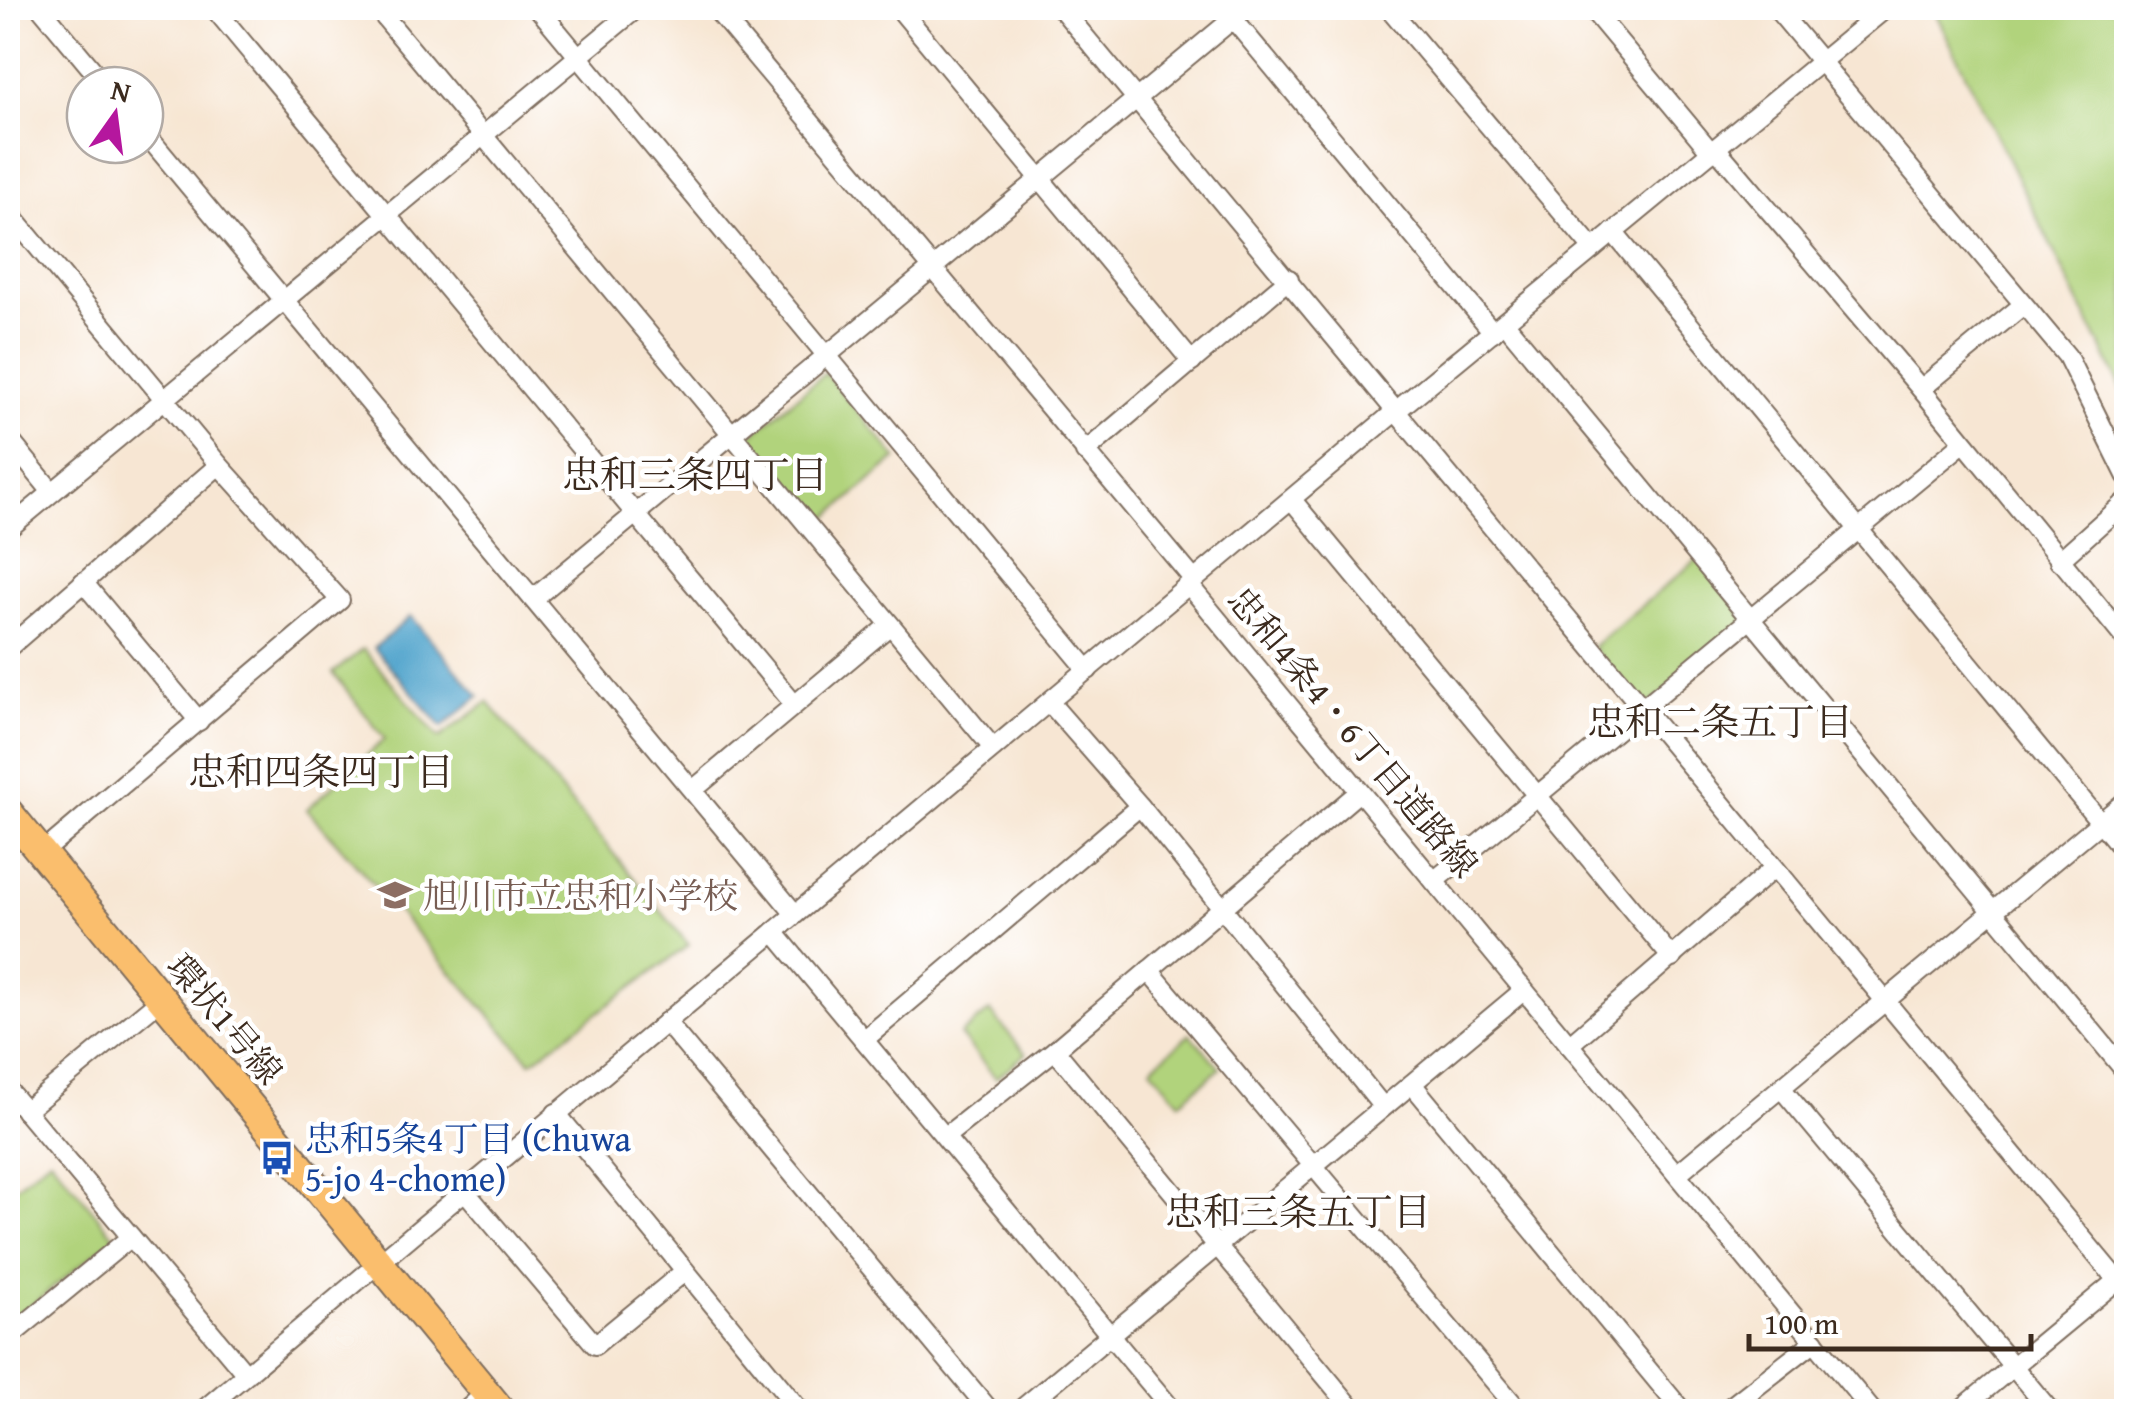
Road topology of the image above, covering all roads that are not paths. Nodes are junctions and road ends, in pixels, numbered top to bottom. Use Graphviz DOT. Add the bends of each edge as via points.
graph roads {
  1 [pos="41,8"];
  2 [pos="214,8"];
  3 [pos="377,8"];
  4 [pos="538,8"];
  5 [pos="636,8"];
  6 [pos="715,8"];
  7 [pos="899,8"];
  8 [pos="1061,8"];
  9 [pos="1389,8"];
  10 [pos="1591,8"];
  11 [pos="1776,8"];
  12 [pos="1886,8"];
  13 [pos="1235,11"];
  14 [pos="578,56"];
  15 [pos="1820,63"];
  16 [pos="88,65"];
  17 [pos="1136,99"];
  18 [pos="482,133"];
  19 [pos="1714,150"];
  20 [pos="165,157"];
  21 [pos="1041,178"];
  22 [pos="8,210"];
  23 [pos="386,214"];
  24 [pos="1612,232"];
  25 [pos="1593,249"];
  26 [pos="932,268"];
  27 [pos="1289,280"];
  28 [pos="283,300"];
  29 [pos="2023,304"];
  30 [pos="1499,327"];
  31 [pos="826,356"];
  32 [pos="1192,362"];
  33 [pos="1921,389"];
  34 [pos="164,398"];
  35 [pos="1396,412"];
  36 [pos="730,435"];
  37 [pos="8,438"];
  38 [pos="1963,444"];
  39 [pos="1084,452"];
  40 [pos="219,465"];
  41 [pos="2126,475"];
  42 [pos="52,492"];
  43 [pos="1292,500"];
  44 [pos="2126,501"];
  45 [pos="634,513"];
  46 [pos="8,529"];
  47 [pos="1860,530"];
  48 [pos="2059,560"];
  49 [pos="83,582"];
  50 [pos="1192,583"];
  51 [pos="533,599"];
  52 [pos="1752,620"];
  53 [pos="889,626"];
  54 [pos="2126,640"];
  55 [pos="8,648"];
  56 [pos="1088,670"];
  57 [pos="1050,703"];
  58 [pos="794,704"];
  59 [pos="1643,710"];
  60 [pos="199,721"];
  61 [pos="993,748"];
  62 [pos="693,790"];
  63 [pos="1359,792"];
  64 [pos="1538,795"];
  65 [pos="2126,801"];
  66 [pos="1140,806"];
  67 [pos="8,812"];
  68 [pos="2101,822"];
  69 [pos="42,853"];
  70 [pos="2126,853"];
  71 [pos="1774,868"];
  72 [pos="1434,881"];
  73 [pos="1221,909"];
  74 [pos="1994,912"];
  75 [pos="795,914"];
  76 [pos="774,932"];
  77 [pos="1672,958"];
  78 [pos="1150,970"];
  79 [pos="1523,991"];
  80 [pos="160,1000"];
  81 [pos="1886,1002"];
  82 [pos="666,1022"];
  83 [pos="865,1038"];
  84 [pos="1570,1045"];
  85 [pos="1056,1050"];
  86 [pos="2126,1072"];
  87 [pos="1412,1084"];
  88 [pos="1782,1089"];
  89 [pos="8,1090"];
  90 [pos="1384,1108"];
  91 [pos="25,1111"];
  92 [pos="556,1113"];
  93 [pos="946,1136"];
  94 [pos="1314,1165"];
  95 [pos="1678,1174"];
  96 [pos="464,1190"];
  97 [pos="131,1237"];
  98 [pos="1217,1246"];
  99 [pos="378,1263"];
  100 [pos="685,1271"];
  101 [pos="2122,1276"];
  102 [pos="1110,1335"];
  103 [pos="8,1338"];
  104 [pos="1815,1341"];
  105 [pos="2012,1367"];
  106 [pos="246,1374"];
  107 [pos="494,1402"];
  108 [pos="201,1412"];
  109 [pos="464,1412"];
  110 [pos="801,1412"];
  111 [pos="991,1412"];
  112 [pos="1018,1412"];
  113 [pos="1174,1412"];
  114 [pos="1355,1412"];
  115 [pos="1520,1412"];
  116 [pos="1683,1412"];
  117 [pos="1724,1412"];
  118 [pos="1873,1412"];
  119 [pos="1958,1412"];
  120 [pos="2050,1412"];
  1 -- 16 [label="street"];
  2 -- 23 [label="street"];
  3 -- 18 [label="street"];
  4 -- 14 [label="street"];
  5 -- 14 [label="street"];
  6 -- 26 [label="street"];
  7 -- 21 [label="street"];
  8 -- 17 [label="street"];
  9 -- 25 [label="street"];
  10 -- 19 [label="street"];
  11 -- 15 [label="street"];
  12 -- 15 [label="street"];
  13 -- 17 [label="street"];
  13 -- 30 [label="street"];
  14 -- 18 [label="street"];
  14 -- 31 [label="street"];
  15 -- 19 [label="street"];
  15 -- 29 [label="street"];
  17 -- 21 [label="street"];
  17 -- 27 [label="street"];
  18 -- 23 [label="street"];
  18 -- 36 [label="street"];
  19 -- 24 [label="street"];
  19 -- 33 [label="street"];
  20 -- 28 [label="street"];
  21 -- 26 [label="street"];
  21 -- 32 [label="street"];
  22 -- 34 [label="street"];
  23 -- 28 [label="street"];
  23 -- 45 [label="street"];
  24 -- 25 [label="street"];
  24 -- 47 [label="street"];
  25 -- 30 [label="street"];
  26 -- 31 [label="street"];
  26 -- 39 [label="street"];
  27 -- 32 [label="street"];
  27 -- 35 [label="street"];
  28 -- 34 [label="street"];
  28 -- 51 [label="street"];
  29 -- 33 [label="street"];
  29 -- 41 [label="street" via="2067,356"];
  30 -- 35 [label="street"];
  30 -- 52 [label="street"];
  31 -- 36 [label="street"];
  31 -- 56 [label="street"];
  32 -- 39 [label="street"];
  33 -- 38 [label="street"];
  34 -- 40 [label="street"];
  34 -- 42 [label="street"];
  35 -- 43 [label="street"];
  35 -- 59 [label="street"];
  36 -- 45 [label="street"];
  36 -- 53 [label="street"];
  37 -- 42 [label="street"];
  38 -- 47 [label="street"];
  38 -- 48 [label="street"];
  39 -- 50 [label="street"];
  40 -- 49 [label="street"];
  40 -- 60 [label="street" via="340,600"];
  42 -- 46 [label="street"];
  43 -- 50 [label="street"];
  43 -- 64 [label="street"];
  44 -- 48 [label="street"];
  45 -- 51 [label="street"];
  45 -- 58 [label="street"];
  47 -- 52 [label="street"];
  47 -- 68 [label="street"];
  48 -- 54 [label="street"];
  49 -- 55 [label="street"];
  49 -- 60 [label="street"];
  50 -- 56 [label="street, 忠和4条4・6丁目道路線"];
  50 -- 63 [label="street, 忠和4条4・6丁目道路線"];
  51 -- 62 [label="street"];
  52 -- 59 [label="street"];
  52 -- 74 [label="street"];
  53 -- 58 [label="street"];
  53 -- 61 [label="street"];
  56 -- 57 [label="street, 忠和4条4・6丁目道路線"];
  57 -- 61 [label="street, 忠和4条4・6丁目道路線"];
  57 -- 66 [label="street"];
  58 -- 62 [label="street"];
  59 -- 64 [label="street"];
  59 -- 71 [label="street"];
  60 -- 69 [label="street"];
  61 -- 75 [label="street, 忠和4条4・6丁目道路線"];
  62 -- 75 [label="street"];
  63 -- 72 [label="street, 忠和4条4・6丁目道路線"];
  63 -- 73 [label="street"];
  64 -- 72 [label="street"];
  64 -- 77 [label="street"];
  65 -- 68 [label="street"];
  66 -- 73 [label="street"];
  66 -- 83 [label="street"];
  67 -- 69 [label="main road, 環状1号線"];
  68 -- 70 [label="street"];
  68 -- 74 [label="street"];
  69 -- 80 [label="main road, 環状1号線"];
  71 -- 77 [label="street"];
  71 -- 81 [label="street"];
  72 -- 79 [label="street, 忠和4条4・6丁目道路線"];
  73 -- 78 [label="street"];
  73 -- 90 [label="street"];
  74 -- 81 [label="street"];
  74 -- 86 [label="street"];
  75 -- 76 [label="street, 忠和4条4・6丁目道路線"];
  76 -- 82 [label="street, 忠和4条4・6丁目道路線"];
  76 -- 83 [label="street"];
  77 -- 84 [label="street"];
  78 -- 85 [label="street"];
  78 -- 94 [label="street"];
  79 -- 84 [label="street, 忠和4条4・6丁目道路線"];
  79 -- 87 [label="street"];
  80 -- 91 [label="street"];
  80 -- 99 [label="main road, 環状1号線"];
  81 -- 88 [label="street"];
  81 -- 101 [label="street"];
  82 -- 92 [label="street, 忠和4条4・6丁目道路線"];
  82 -- 111 [label="street"];
  83 -- 93 [label="street"];
  84 -- 95 [label="street, 忠和4条4・6丁目道路線"];
  85 -- 93 [label="street"];
  85 -- 98 [label="street"];
  87 -- 90 [label="street"];
  87 -- 116 [label="street"];
  88 -- 95 [label="street"];
  88 -- 105 [label="street"];
  89 -- 91 [label="street"];
  90 -- 94 [label="street"];
  91 -- 97 [label="street"];
  92 -- 96 [label="street, 忠和4条4・6丁目道路線"];
  92 -- 100 [label="street"];
  93 -- 102 [label="street"];
  94 -- 98 [label="street"];
  94 -- 115 [label="street"];
  95 -- 104 [label="street, 忠和4条4・6丁目道路線"];
  96 -- 99 [label="street, 忠和4条4・6丁目道路線"];
  96 -- 100 [label="street" via="596,1345"];
  97 -- 103 [label="street"];
  97 -- 106 [label="street"];
  98 -- 102 [label="street"];
  98 -- 114 [label="street"];
  99 -- 106 [label="street, 忠和4条4・6丁目道路線"];
  99 -- 107 [label="main road, 環状1号線"];
  100 -- 110 [label="street"];
  101 -- 105 [label="street"];
  102 -- 112 [label="street"];
  102 -- 113 [label="street"];
  104 -- 117 [label="street"];
  104 -- 118 [label="street, 忠和4条4・6丁目道路線"];
  105 -- 119 [label="street"];
  105 -- 120 [label="street"];
  106 -- 108 [label="street, 忠和4条4・6丁目道路線"];
  107 -- 109 [label="street"];
}
